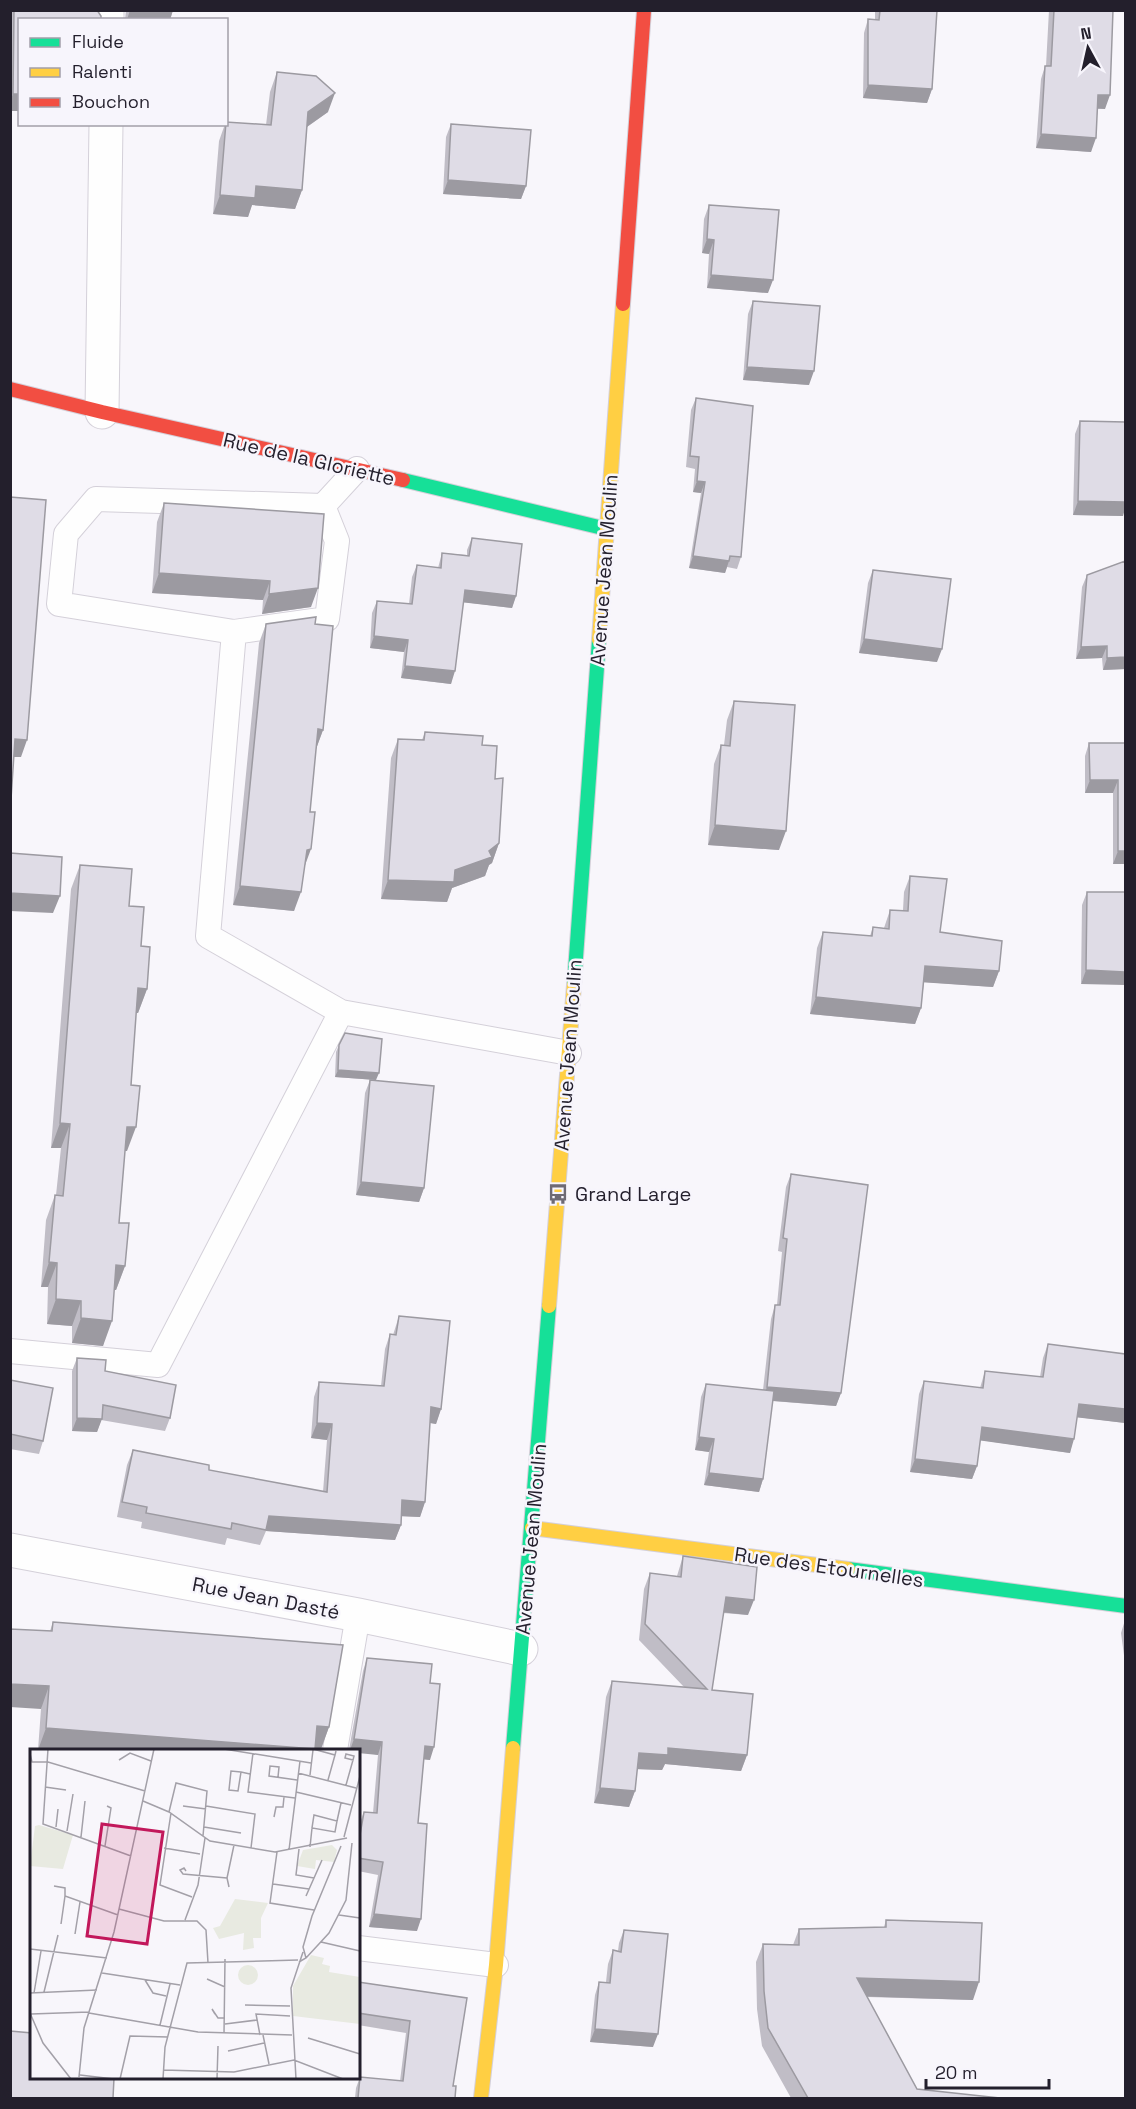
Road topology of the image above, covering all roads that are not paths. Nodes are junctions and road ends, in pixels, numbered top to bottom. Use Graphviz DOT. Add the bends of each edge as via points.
graph roads {
  1 [pos="644,10"];
  2 [pos="106,126"];
  3 [pos="10,389"];
  4 [pos="102,412"];
  5 [pos="357,469"];
  6 [pos="323,506"];
  7 [pos="607,529"];
  8 [pos="234,632"];
  9 [pos="341,1012"];
  10 [pos="569,1053"];
  11 [pos="10,1351"];
  12 [pos="532,1528"];
  13 [pos="10,1550"];
  14 [pos="1125,1606"];
  15 [pos="358,1615"];
  16 [pos="521,1649"];
  17 [pos="335,1749"];
  18 [pos="360,1948"];
  19 [pos="496,1965"];
  20 [pos="481,2098"];
  1 -- 7 [label="main road, Avenue Jean Moulin"];
  2 -- 4 [label="street"];
  3 -- 4 [label="main road, Rue de la Gloriette"];
  4 -- 5 [label="main road, Rue de la Gloriette"];
  5 -- 6 [label="lane"];
  5 -- 7 [label="main road, Rue de la Gloriette"];
  6 -- 8 [label="lane" via="337,541 327,619"];
  6 -- 8 [label="lane" via="96,499 66,534 59,604"];
  7 -- 10 [label="main road, Avenue Jean Moulin"];
  8 -- 9 [label="lane" via="208,936"];
  9 -- 10 [label="lane"];
  9 -- 11 [label="lane" via="158,1365"];
  10 -- 12 [label="main road, Avenue Jean Moulin"];
  12 -- 14 [label="main road, Rue des Etournelles"];
  12 -- 16 [label="main road, Avenue Jean Moulin"];
  13 -- 15 [label="street, Rue Jean Dasté"];
  15 -- 16 [label="street, Rue Jean Dasté"];
  15 -- 17 [label="lane"];
  16 -- 19 [label="main road, Avenue Jean Moulin"];
  18 -- 19 [label="lane"];
  19 -- 20 [label="main road, Avenue Jean Moulin"];
}
